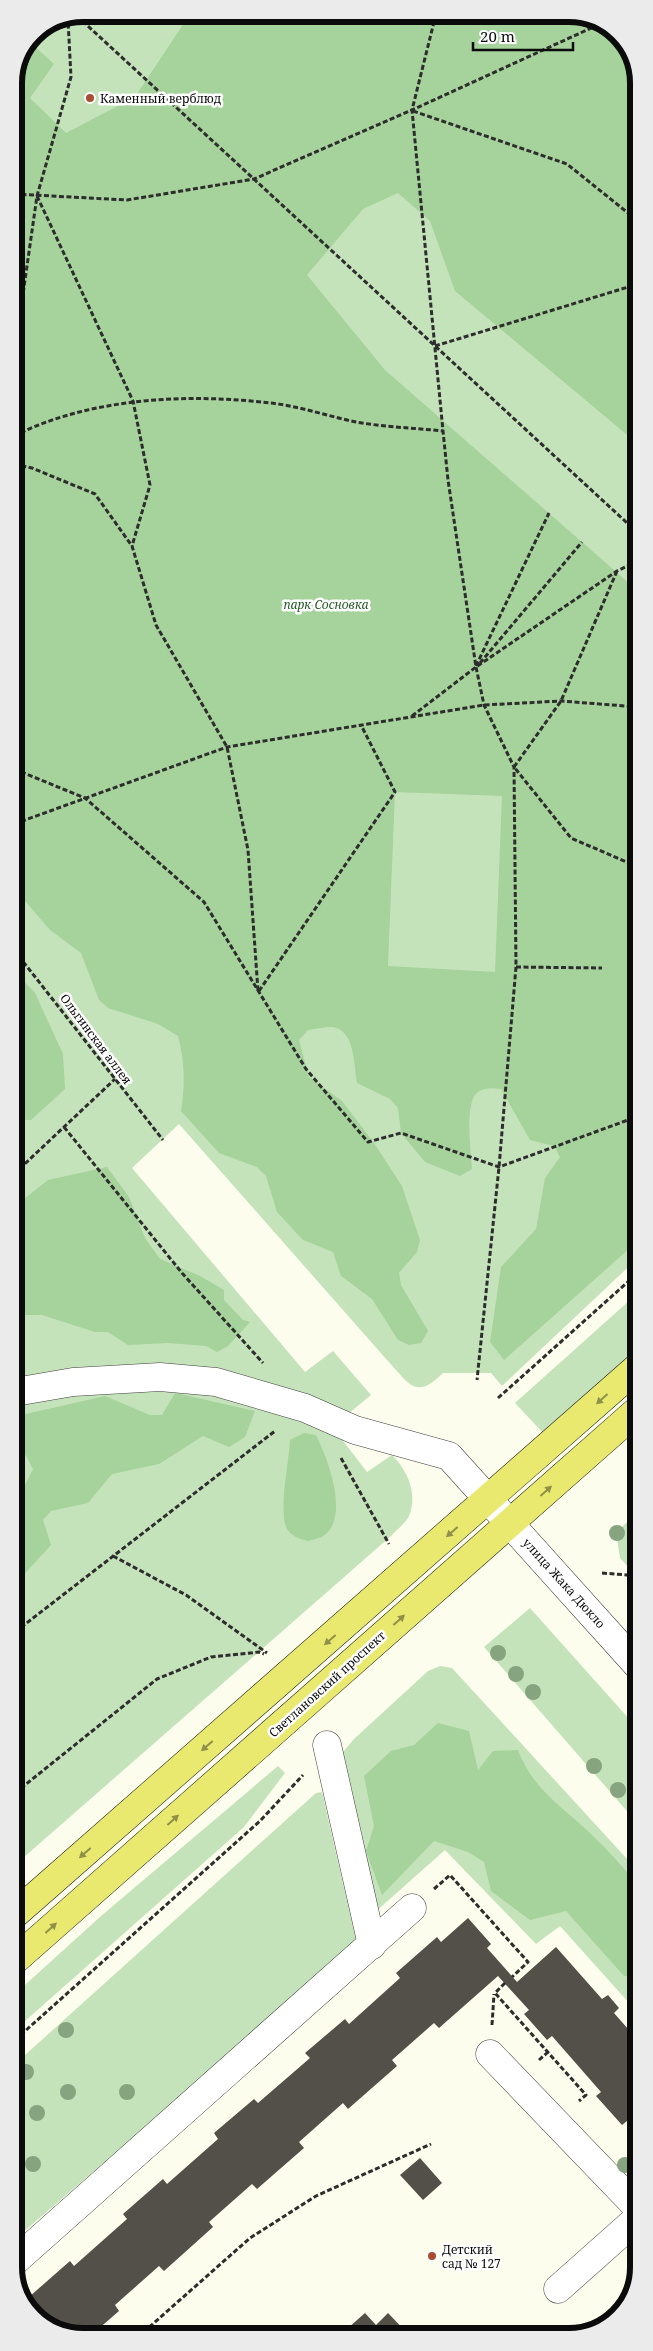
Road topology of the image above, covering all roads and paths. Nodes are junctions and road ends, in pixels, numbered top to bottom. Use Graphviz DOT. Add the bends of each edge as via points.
graph roads {
  1 [pos="84,22"];
  2 [pos="434,23"];
  3 [pos="68,25"];
  4 [pos="593,27"];
  5 [pos="412,110"];
  6 [pos="254,179"];
  7 [pos="23,195"];
  8 [pos="37,196"];
  9 [pos="630,215"];
  10 [pos="630,286"];
  11 [pos="23,294"];
  12 [pos="436,346"];
  13 [pos="133,401"];
  14 [pos="443,431"];
  15 [pos="23,432"];
  16 [pos="23,466"];
  17 [pos="549,513"];
  18 [pos="630,526"];
  19 [pos="582,542"];
  20 [pos="132,546"];
  21 [pos="630,565"];
  22 [pos="617,571"];
  23 [pos="476,667"];
  24 [pos="561,702"];
  25 [pos="484,706"];
  26 [pos="630,706"];
  27 [pos="410,718"];
  28 [pos="361,725"];
  29 [pos="227,747"];
  30 [pos="514,767"];
  31 [pos="23,773"];
  32 [pos="85,798"];
  33 [pos="23,821"];
  34 [pos="630,864"];
  35 [pos="23,961"];
  36 [pos="516,967"];
  37 [pos="602,968"];
  38 [pos="258,992"];
  39 [pos="115,1079"];
  40 [pos="630,1115"];
  41 [pos="64,1127"];
  42 [pos="163,1140"];
  43 [pos="23,1166"];
  44 [pos="498,1168"];
  45 [pos="630,1280"];
  46 [pos="268,1368"];
  47 [pos="630,1374"];
  48 [pos="477,1380"];
  49 [pos="23,1391"];
  50 [pos="498,1398"];
  51 [pos="305,1408"];
  52 [pos="630,1417"];
  53 [pos="336,1450"];
  54 [pos="488,1500"];
  55 [pos="509,1523"];
  56 [pos="391,1547"];
  57 [pos="113,1556"];
  58 [pos="602,1573"];
  59 [pos="630,1575"];
  60 [pos="23,1626"];
  61 [pos="630,1657"];
  62 [pos="327,1745"];
  63 [pos="308,1769"];
  64 [pos="23,1787"];
  65 [pos="23,1907"];
  66 [pos="412,1908"];
  67 [pos="372,1945"];
  68 [pos="23,1953"];
  69 [pos="512,1977"];
  70 [pos="505,1983"];
  71 [pos="23,2033"];
  72 [pos="490,2054"];
  73 [pos="586,2095"];
  74 [pos="431,2144"];
  75 [pos="630,2200"];
  76 [pos="630,2225"];
  77 [pos="23,2254"];
  78 [pos="558,2289"];
  79 [pos="148,2328"];
  1 -- 6 [label="path"];
  2 -- 5 [label="path"];
  3 -- 8 [label="path" via="72,76"];
  4 -- 5 [label="path"];
  5 -- 6 [label="path"];
  5 -- 9 [label="path" via="567,164"];
  5 -- 12 [label="path"];
  6 -- 8 [label="path" via="127,200"];
  6 -- 12 [label="path"];
  7 -- 8 [label="path"];
  8 -- 11 [label="path"];
  8 -- 13 [label="path"];
  10 -- 12 [label="path"];
  12 -- 14 [label="path"];
  12 -- 18 [label="path"];
  13 -- 14 [label="path" via="271,403 358,422"];
  13 -- 15 [label="path" via="40,423"];
  13 -- 20 [label="path" via="150,485"];
  14 -- 23 [label="path"];
  16 -- 20 [label="path" via="95,494"];
  17 -- 23 [label="path"];
  19 -- 23 [label="path"];
  20 -- 29 [label="path" via="156,626"];
  21 -- 22 [label="path"];
  22 -- 23 [label="path"];
  22 -- 24 [label="path"];
  23 -- 25 [label="path"];
  23 -- 27 [label="path"];
  24 -- 25 [label="path"];
  24 -- 26 [label="path"];
  24 -- 30 [label="path"];
  25 -- 27 [label="path"];
  25 -- 30 [label="path"];
  27 -- 28 [label="path"];
  28 -- 29 [label="path"];
  28 -- 38 [label="path" via="395,792"];
  29 -- 32 [label="path"];
  29 -- 38 [label="path" via="248,850"];
  30 -- 34 [label="path" via="571,838"];
  30 -- 36 [label="path"];
  31 -- 32 [label="path"];
  32 -- 33 [label="path"];
  32 -- 38 [label="path" via="204,902"];
  35 -- 39 [label="path, Ольгинская аллея"];
  36 -- 37 [label="path"];
  36 -- 44 [label="path"];
  38 -- 44 [label="path" via="306,1069 368,1142 401,1133"];
  39 -- 41 [label="path"];
  39 -- 42 [label="path, Ольгинская аллея"];
  40 -- 44 [label="path" via="628,1120"];
  41 -- 43 [label="path"];
  41 -- 46 [label="path" via="182,1273"];
  44 -- 48 [label="path"];
  45 -- 50 [label="path"];
  47 -- 54 [label="main road, one-way"];
  49 -- 51 [label="street, улица Жака Дюкло" via="72,1382 160,1377 216,1382"];
  51 -- 54 [label="street, улица Жака Дюкло" via="355,1430 449,1456"];
  51 -- 57 [label="path"];
  55 -- 52 [label="main road, Светлановский проспект, one-way"];
  53 -- 56 [label="path"];
  54 -- 55 [label="street, улица Жака Дюкло"];
  54 -- 65 [label="main road, one-way"];
  55 -- 61 [label="street, улица Жака Дюкло"];
  68 -- 55 [label="main road, Светлановский проспект, one-way"];
  57 -- 60 [label="path"];
  57 -- 64 [label="path" via="186,1595 274,1658 259,1652 211,1657 156,1679"];
  58 -- 59 [label="path"];
  62 -- 67 [label="street"];
  63 -- 71 [label="path" via="260,1821"];
  66 -- 67 [label="street"];
  66 -- 69 [label="path" via="450,1875 528,1962"];
  67 -- 77 [label="street" via="224,2072"];
  70 -- 73 [label="path" via="494,1993"];
  72 -- 75 [label="street"];
  74 -- 79 [label="path" via="316,2196 250,2238"];
  76 -- 78 [label="street"];
}
